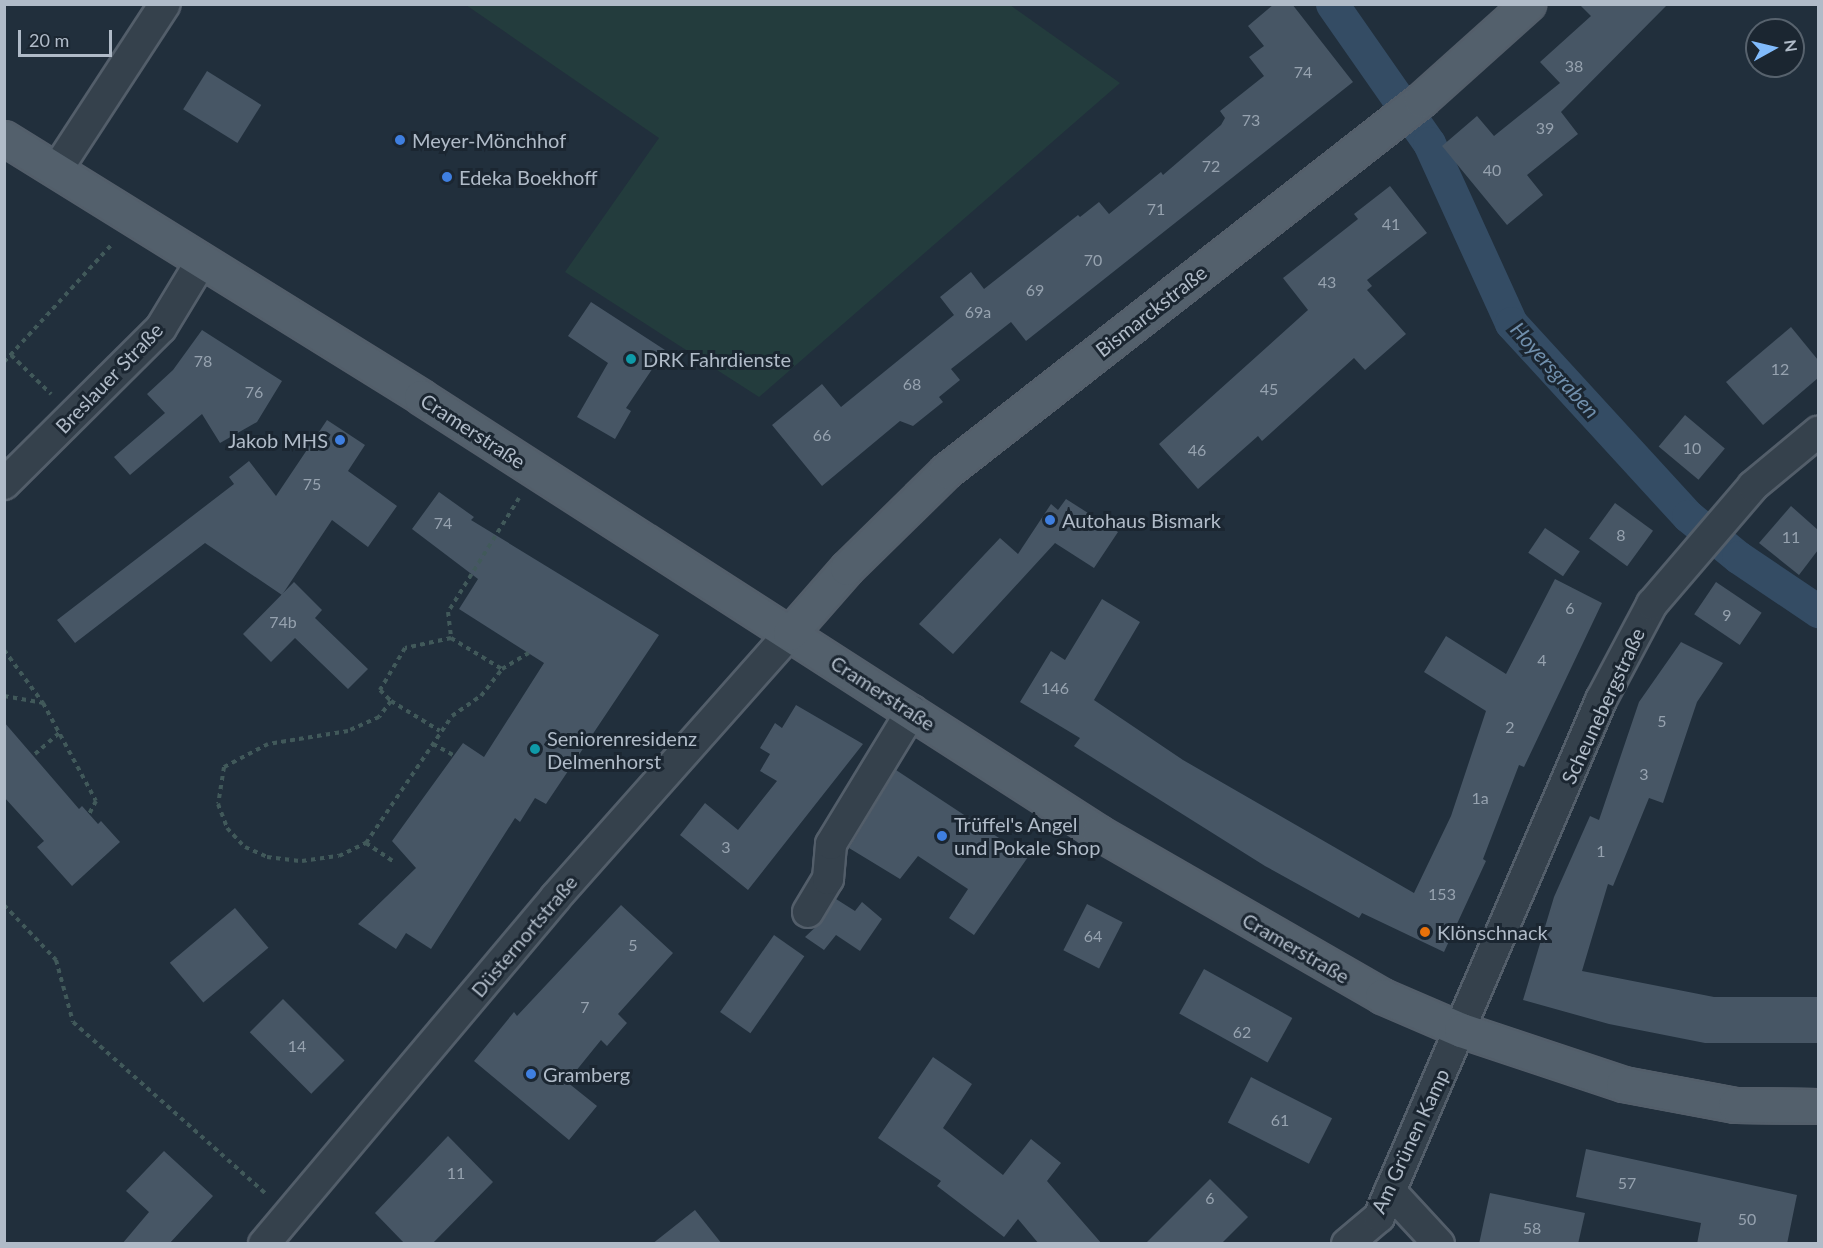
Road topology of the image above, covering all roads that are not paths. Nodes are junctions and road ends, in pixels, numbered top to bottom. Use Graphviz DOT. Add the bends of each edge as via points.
graph roads {
  1 [pos="165,4"];
  2 [pos="1528,4"];
  3 [pos="4,138"];
  4 [pos="56,171"];
  5 [pos="201,262"];
  6 [pos="1818,432"];
  7 [pos="4,484"];
  8 [pos="790,633"];
  9 [pos="912,711"];
  10 [pos="808,912"];
  11 [pos="1461,1030"];
  12 [pos="1816,1108"];
  13 [pos="1390,1191"];
  14 [pos="264,1244"];
  15 [pos="1347,1244"];
  16 [pos="1439,1244"];
  1 -- 4 [label="street"];
  2 -- 8 [label="main road, Bismarckstraße" via="1421,100 946,471 847,568"];
  3 -- 4 [label="main road, Cramerstraße"];
  4 -- 5 [label="main road, Cramerstraße"];
  5 -- 7 [label="street, Breslauer Straße" via="160,328"];
  5 -- 8 [label="main road, Cramerstraße"];
  6 -- 11 [label="street, Scheunebergstraße" via="1753,486 1696,547 1652,604 1601,700"];
  8 -- 9 [label="main road, Cramerstraße"];
  8 -- 14 [label="street, Düsternortstraße" via="555,898"];
  9 -- 10 [label="street" via="831,844 828,879"];
  9 -- 11 [label="main road, Cramerstraße" via="1100,832 1309,957 1382,996"];
  11 -- 12 [label="main road, Cramerstraße" via="1661,1093 1735,1105"];
  11 -- 13 [label="street, Am Grünen Kamp"];
  13 -- 15 [label="street, Am Grünen Kamp" via="1379,1217"];
  13 -- 16 [label="street"];
}
